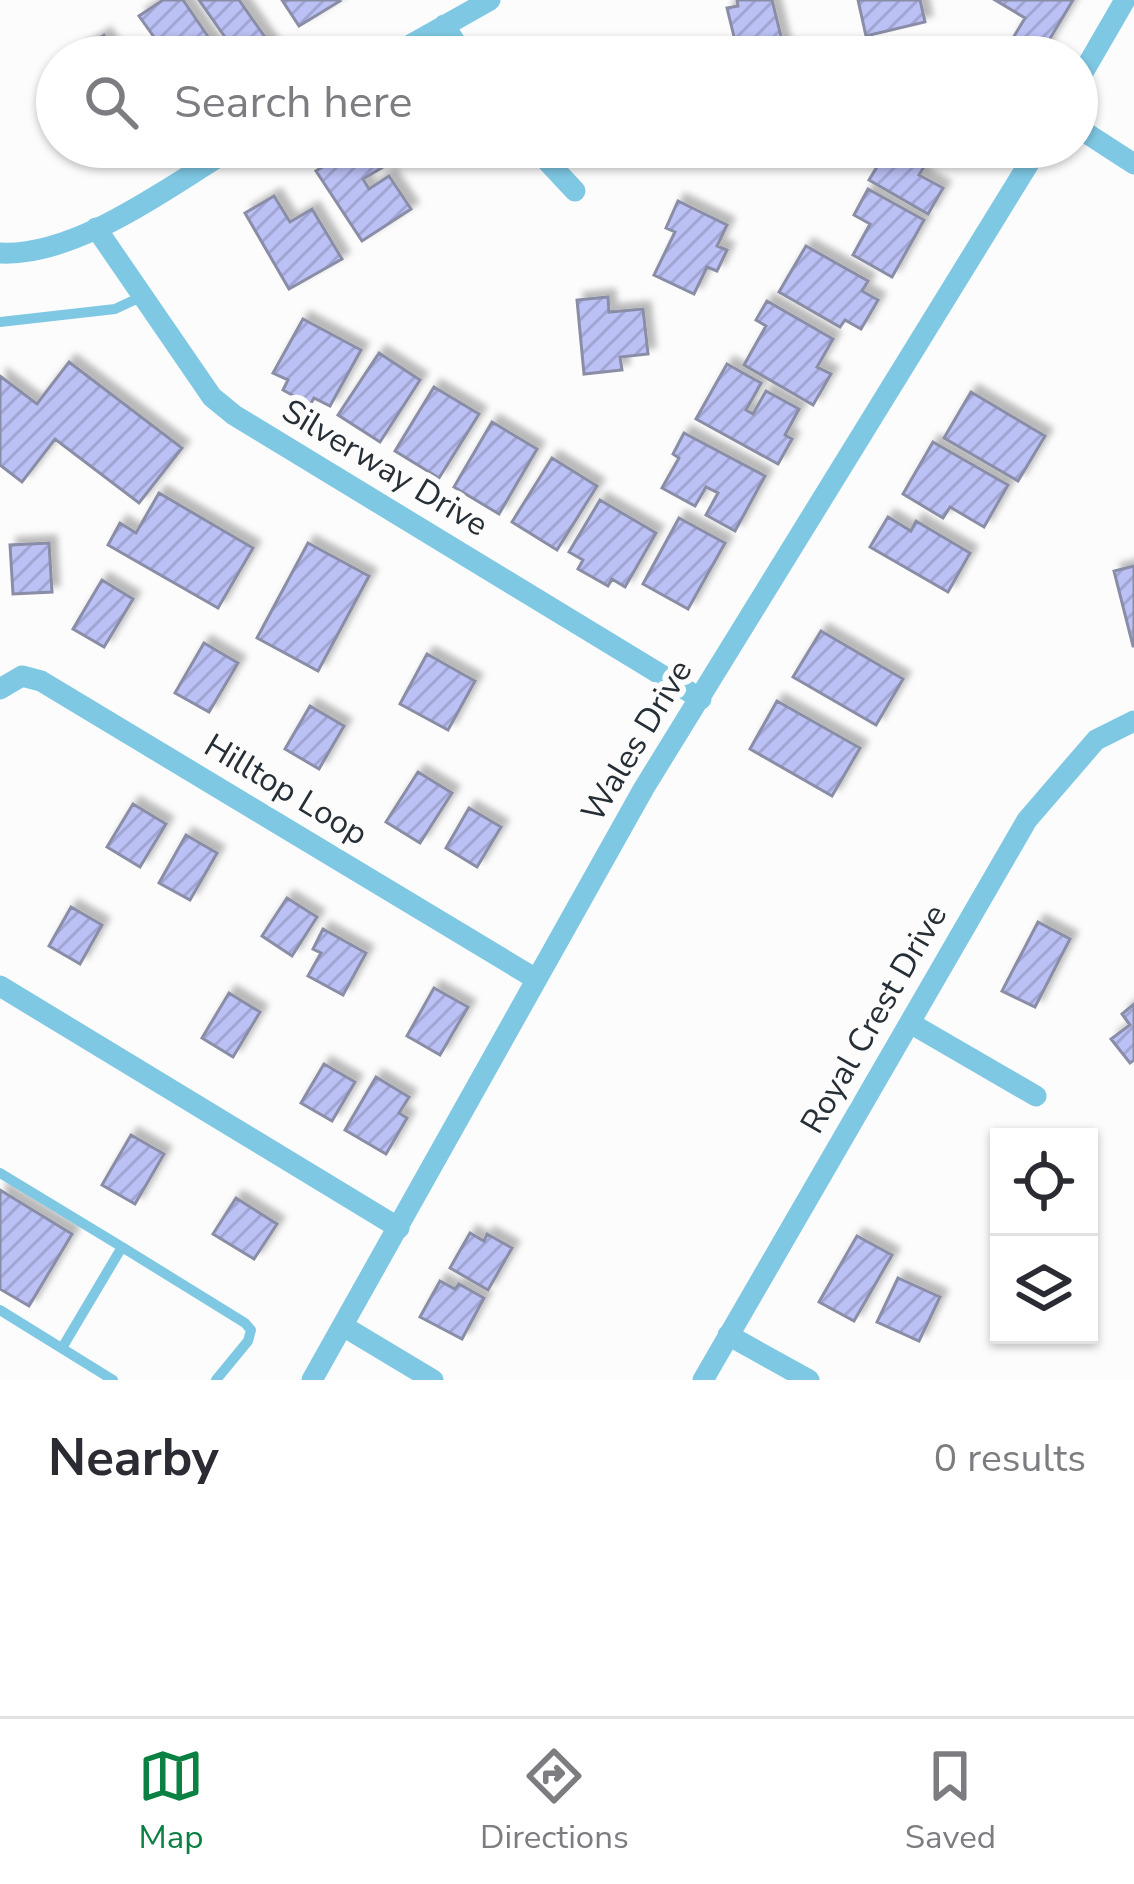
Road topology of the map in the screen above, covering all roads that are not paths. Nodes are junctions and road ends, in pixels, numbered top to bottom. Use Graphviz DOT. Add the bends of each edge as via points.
graph roads {
  1 [pos="490,0"];
  2 [pos="1125,0"];
  3 [pos="444,25"];
  4 [pos="425,36"];
  5 [pos="451,36"];
  6 [pos="1098,47"];
  7 [pos="1098,141"];
  8 [pos="1134,164"];
  9 [pos="199,168"];
  10 [pos="554,168"];
  11 [pos="1026,168"];
  12 [pos="575,191"];
  13 [pos="97,228"];
  14 [pos="0,253"];
  15 [pos="143,296"];
  16 [pos="0,322"];
  17 [pos="0,689"];
  18 [pos="701,699"];
  19 [pos="1134,721"];
  20 [pos="536,979"];
  21 [pos="0,986"];
  22 [pos="910,1023"];
  23 [pos="1036,1096"];
  24 [pos="0,1173"];
  25 [pos="399,1228"];
  26 [pos="122,1247"];
  27 [pos="0,1310"];
  28 [pos="344,1326"];
  29 [pos="728,1335"];
  30 [pos="62,1348"];
  31 [pos="113,1380"];
  32 [pos="216,1380"];
  33 [pos="312,1380"];
  34 [pos="433,1380"];
  35 [pos="703,1380"];
  36 [pos="809,1380"];
  1 -- 3 [label="street"];
  2 -- 6 [label="street"];
  3 -- 4 [label="street"];
  3 -- 5 [label="street"];
  7 -- 8 [label="street"];
  9 -- 13 [label="street"];
  10 -- 12 [label="street"];
  11 -- 18 [label="street, Wales Drive"];
  13 -- 14 [label="street" via="32,251"];
  13 -- 15 [label="street, Silverway Drive"];
  15 -- 16 [label="lane" via="115,309"];
  15 -- 18 [label="street, Silverway Drive" via="212,398 234,415"];
  17 -- 20 [label="street, Hilltop Loop" via="22,676 41,681"];
  18 -- 20 [label="street, Wales Drive"];
  19 -- 22 [label="street, Royal Crest Drive" via="1096,740 1027,820"];
  20 -- 25 [label="street, Wales Drive"];
  21 -- 25 [label="street"];
  22 -- 23 [label="street"];
  22 -- 29 [label="street, Royal Crest Drive"];
  24 -- 26 [label="lane"];
  25 -- 28 [label="street, Wales Drive"];
  26 -- 30 [label="lane"];
  26 -- 32 [label="lane" via="251,1330"];
  27 -- 30 [label="lane"];
  28 -- 33 [label="street, Wales Drive"];
  28 -- 34 [label="street"];
  29 -- 35 [label="street, Royal Crest Drive"];
  29 -- 36 [label="street"];
  30 -- 31 [label="lane"];
}
